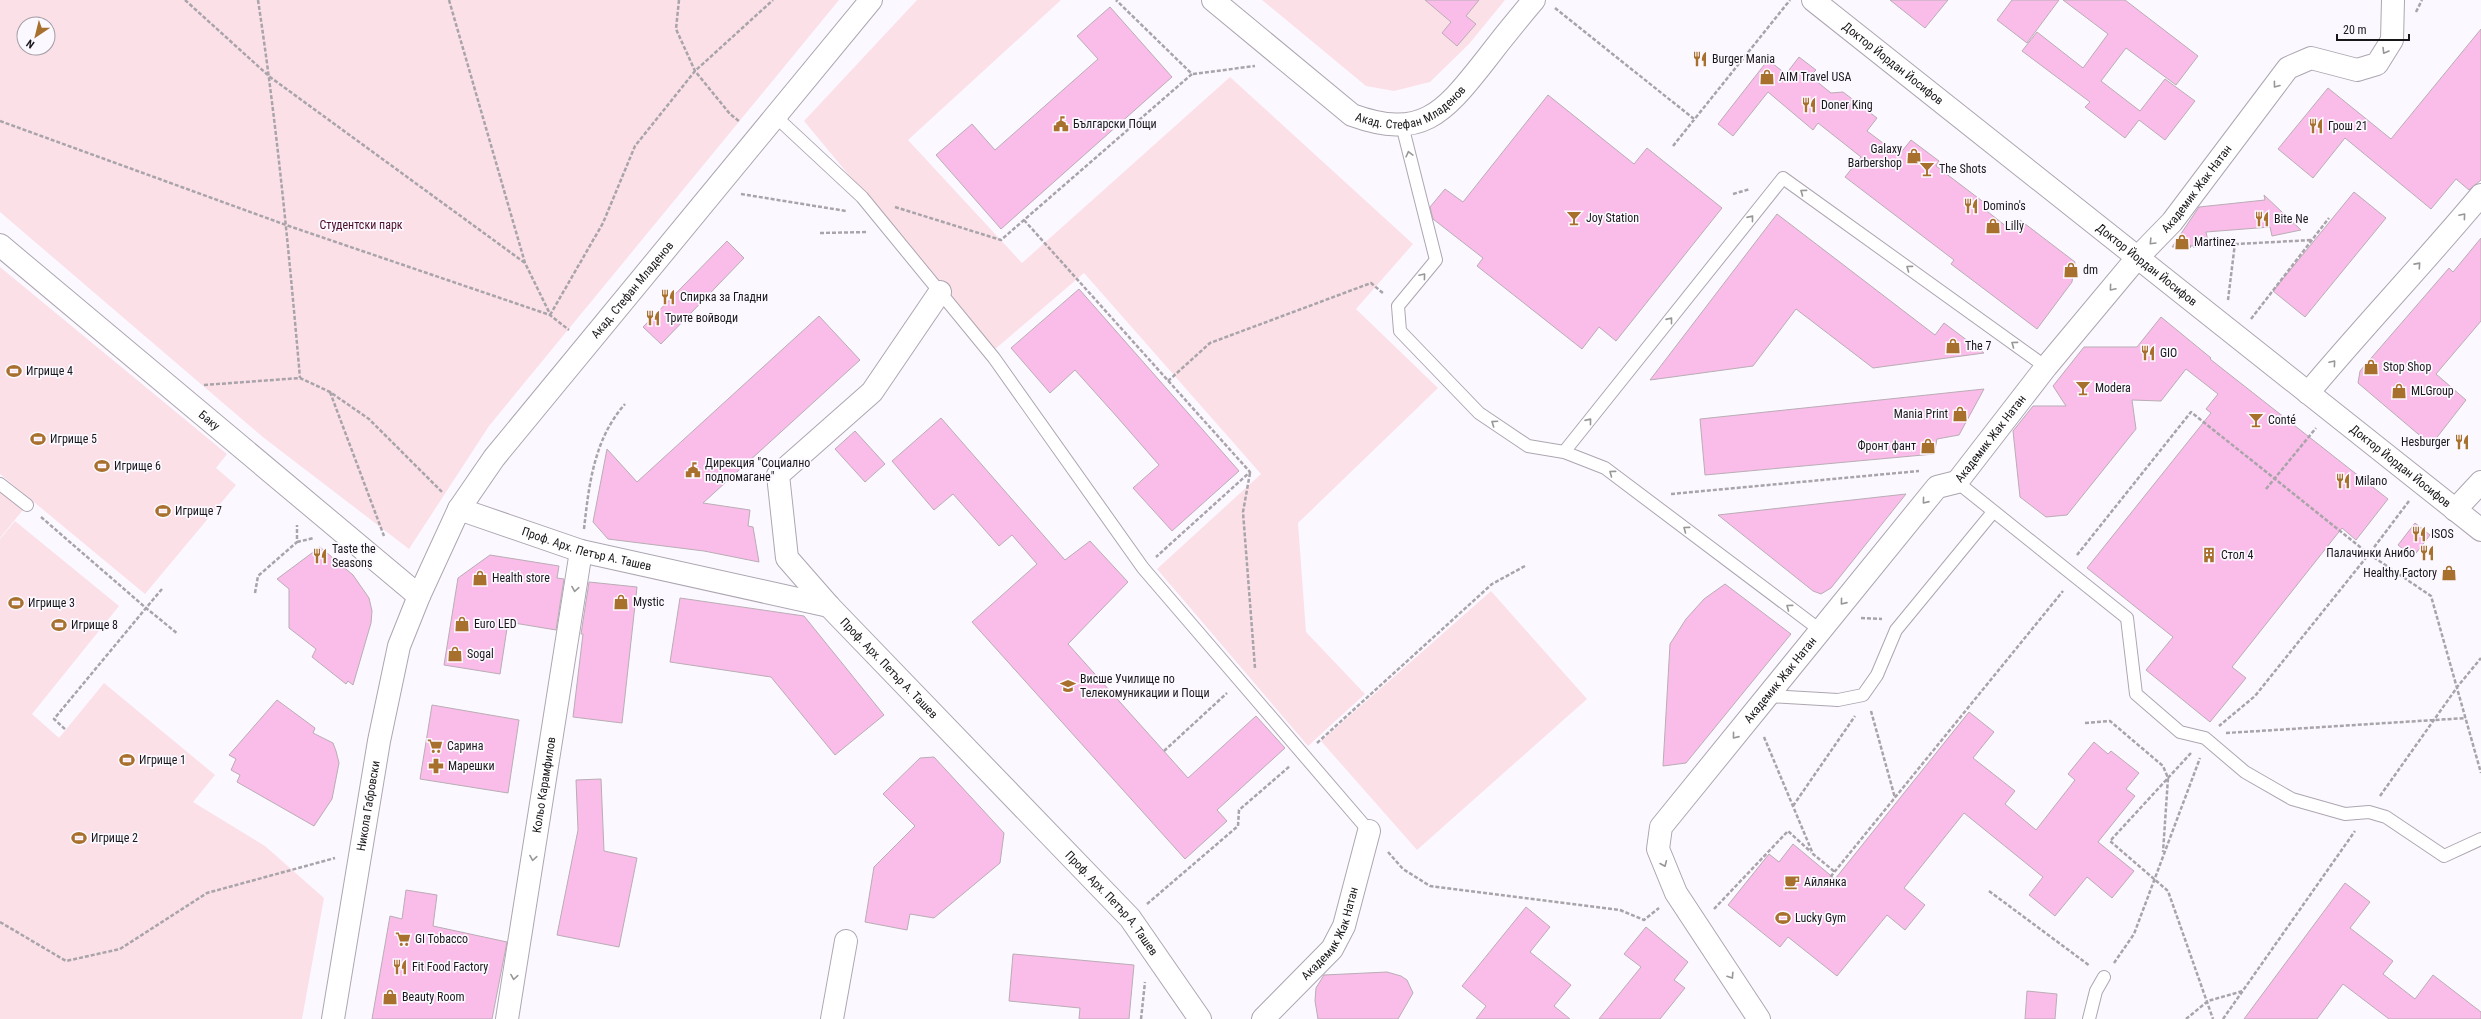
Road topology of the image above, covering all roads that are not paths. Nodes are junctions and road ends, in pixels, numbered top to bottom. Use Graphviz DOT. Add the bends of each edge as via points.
graph roads {
  1 [pos="871,0"];
  2 [pos="1213,0"];
  3 [pos="1813,0"];
  4 [pos="2392,0"];
  5 [pos="1543,2"];
  6 [pos="775,116"];
  7 [pos="1402,125"];
  8 [pos="2481,195"];
  9 [pos="0,244"];
  10 [pos="2142,253"];
  11 [pos="940,292"];
  12 [pos="2046,367"];
  13 [pos="2308,393"];
  14 [pos="1564,452"];
  15 [pos="1957,482"];
  16 [pos="2481,482"];
  17 [pos="0,484"];
  18 [pos="27,505"];
  19 [pos="459,509"];
  20 [pos="2455,510"];
  21 [pos="1993,512"];
  22 [pos="2481,530"];
  23 [pos="581,551"];
  24 [pos="419,596"];
  25 [pos="829,606"];
  26 [pos="1820,630"];
  27 [pos="1768,696"];
  28 [pos="1369,831"];
  29 [pos="2481,839"];
  30 [pos="846,941"];
  31 [pos="2104,977"];
  32 [pos="333,1019"];
  33 [pos="507,1019"];
  34 [pos="832,1019"];
  35 [pos="1200,1019"];
  36 [pos="1262,1019"];
  37 [pos="1759,1019"];
  38 [pos="2089,1019"];
  1 -- 6 [label="street, Акад. Стефан Младенов"];
  2 -- 7 [label="street, Акад. Стефан Младенов" via="1352,115 1376,124"];
  3 -- 10 [label="street, Доктор Йордан Йосифов"];
  4 -- 10 [label="street, Академик Жак Натан, one-way" via="2392,40 2377,64 2357,70 2311,58 2288,68 2172,222"];
  5 -- 7 [label="street, Акад. Стефан Младенов" via="1449,105 1427,118"];
  6 -- 11 [label="lane" via="862,197"];
  6 -- 19 [label="street, Акад. Стефан Младенов" via="494,458"];
  14 -- 7 [label="lane, one-way" via="1528,446 1479,413 1400,331 1398,306 1436,260"];
  13 -- 8 [label="street, one-way"];
  9 -- 24 [label="street, Баку"];
  10 -- 12 [label="street, Академик Жак Натан, one-way"];
  10 -- 13 [label="street, Доктор Йордан Йосифов" via="2231,332"];
  11 -- 25 [label="street" via="872,392 778,475 787,558"];
  11 -- 28 [label="lane" via="994,358 1143,568"];
  12 -- 14 [label="lane" via="1783,178"];
  12 -- 15 [label="street, Академик Жак Натан"];
  13 -- 20 [label="street, Доктор Йордан Йосифов"];
  26 -- 14 [label="lane, one-way" via="1605,468"];
  15 -- 21 [label="lane"];
  15 -- 26 [label="street, Академик Жак Натан, one-way" via="1937,487"];
  16 -- 20 [label="street"];
  17 -- 18 [label="lane"];
  19 -- 23 [label="street, Проф. Арх. Петър А. Ташев"];
  19 -- 24 [label="street, Акад. Стефан Младенов"];
  20 -- 22 [label="street, Доктор Йордан Йосифов"];
  21 -- 27 [label="lane" via="1896,630 1877,675 1863,695 1838,700"];
  21 -- 29 [label="lane" via="2127,618 2136,694 2180,732 2205,738 2245,772 2292,799 2345,814 2369,812 2386,817 2444,856"];
  23 -- 25 [label="street, Проф. Арх. Петър А. Ташев"];
  23 -- 33 [label="street, Кольо Карамфилов, one-way"];
  24 -- 32 [label="street, Никола Габровски" via="399,646 379,741"];
  25 -- 35 [label="street, Проф. Арх. Петър А. Ташев" via="1130,918"];
  26 -- 27 [label="street, Академик Жак Натан"];
  27 -- 37 [label="street, Академик Жак Натан, one-way" via="1660,827 1658,849 1676,892"];
  28 -- 36 [label="street, Академик Жак Натан" via="1344,926 1332,949"];
  30 -- 34 [label="street"];
  31 -- 38 [label="lane" via="2096,991"];
}
